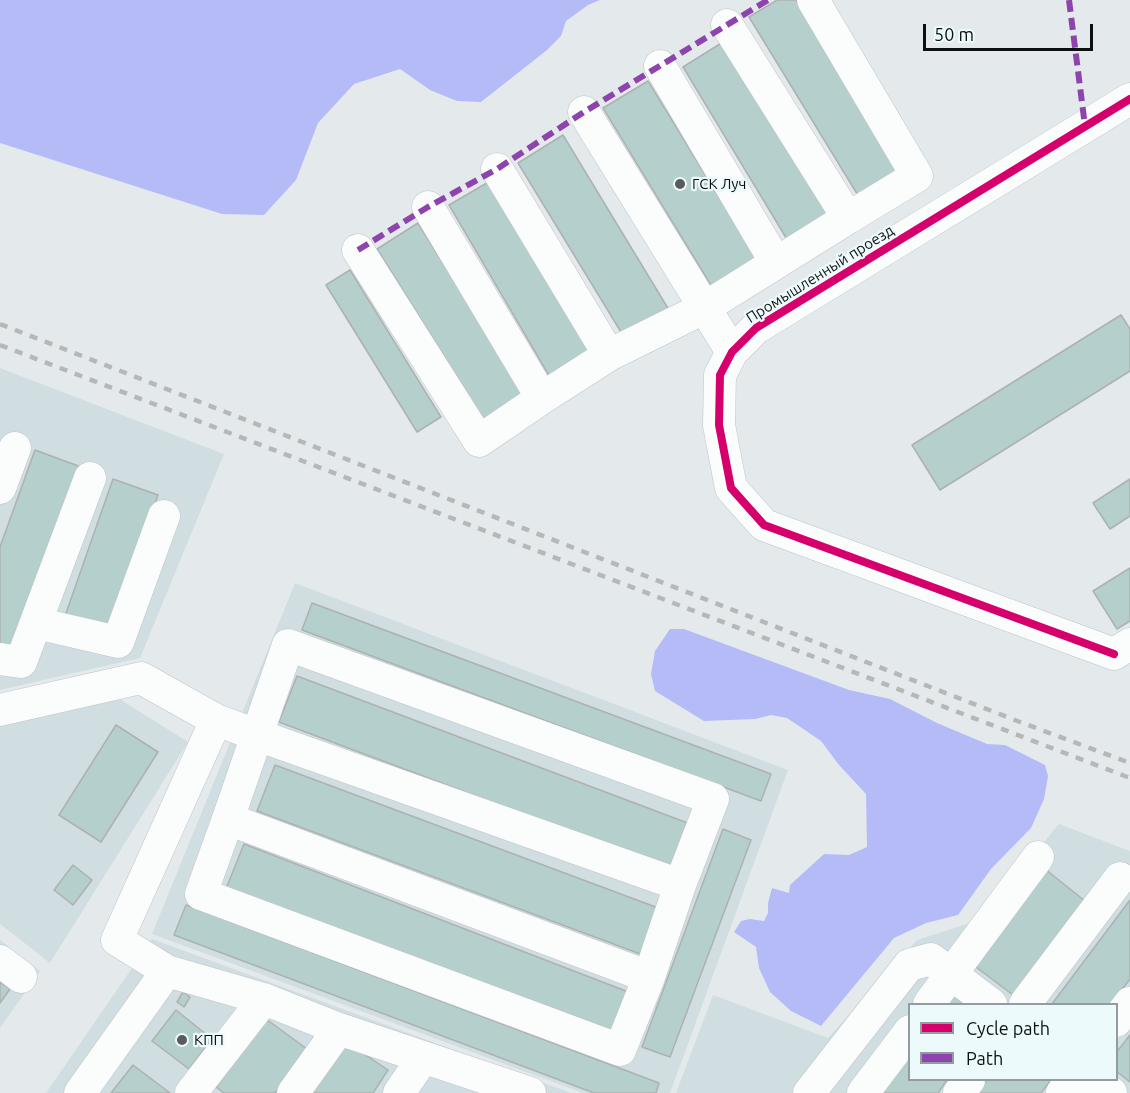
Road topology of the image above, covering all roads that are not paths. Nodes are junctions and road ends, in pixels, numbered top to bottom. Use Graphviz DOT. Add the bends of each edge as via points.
graph roads {
  1 [pos="813,0"];
  2 [pos="727,25"];
  3 [pos="660,66"];
  4 [pos="1130,99"];
  5 [pos="584,112"];
  6 [pos="497,169"];
  7 [pos="428,207"];
  8 [pos="848,218"];
  9 [pos="358,250"];
  10 [pos="776,263"];
  11 [pos="704,308"];
  12 [pos="732,352"];
  13 [pos="609,356"];
  14 [pos="542,398"];
  15 [pos="15,448"];
  16 [pos="90,478"];
  17 [pos="0,488"];
  18 [pos="164,516"];
  19 [pos="36,623"];
  20 [pos="1122,649"];
  21 [pos="0,659"];
  22 [pos="0,710"];
  23 [pos="216,720"];
  24 [pos="257,735"];
  25 [pos="228,819"];
  26 [pos="1038,856"];
  27 [pos="1120,878"];
  28 [pos="680,885"];
  29 [pos="167,971"];
  30 [pos="951,975"];
  31 [pos="649,977"];
  32 [pos="264,999"];
  33 [pos="930,1003"];
  34 [pos="988,1003"];
  35 [pos="1026,1003"];
  36 [pos="1130,1003"];
  37 [pos="1118,1018"];
  38 [pos="339,1029"];
  39 [pos="908,1031"];
  40 [pos="423,1058"];
  41 [pos="968,1081"];
  42 [pos="1071,1081"];
  43 [pos="1093,1081"];
  44 [pos="488,1086"];
  45 [pos="193,1092"];
  46 [pos="80,1093"];
  47 [pos="293,1093"];
  48 [pos="399,1093"];
  49 [pos="530,1093"];
  50 [pos="809,1093"];
  51 [pos="863,1093"];
  52 [pos="959,1093"];
  53 [pos="1062,1093"];
  54 [pos="1110,1093"];
  1 -- 8 [label="street" via="917,176"];
  2 -- 8 [label="street"];
  3 -- 10 [label="street"];
  4 -- 12 [label="street, Промышленный проезд" via="756,328"];
  5 -- 11 [label="street"];
  6 -- 13 [label="street"];
  7 -- 14 [label="street"];
  8 -- 10 [label="street"];
  9 -- 14 [label="street" via="479,441"];
  10 -- 11 [label="street"];
  11 -- 12 [label="street"];
  11 -- 13 [label="street"];
  12 -- 20 [label="street, Промышленный проезд" via="720,375 719,425 731,488 764,525"];
  13 -- 14 [label="street"];
  15 -- 17 [label="street"];
  16 -- 19 [label="street"];
  18 -- 19 [label="street" via="118,642"];
  19 -- 21 [label="street" via="21,662"];
  22 -- 23 [label="street" via="141,678"];
  23 -- 24 [label="street"];
  23 -- 29 [label="street" via="117,940"];
  24 -- 25 [label="street"];
  24 -- 28 [label="street"];
  24 -- 28 [label="street" via="288,645 713,799"];
  25 -- 31 [label="street"];
  25 -- 31 [label="street" via="201,894 620,1050"];
  26 -- 30 [label="street"];
  27 -- 35 [label="street"];
  28 -- 31 [label="street"];
  29 -- 32 [label="street"];
  29 -- 46 [label="street"];
  30 -- 33 [label="street"];
  30 -- 34 [label="street"];
  30 -- 50 [label="street" via="932,959 909,965"];
  32 -- 38 [label="street"];
  32 -- 45 [label="street"];
  36 -- 37 [label="street"];
  38 -- 40 [label="street"];
  38 -- 47 [label="street"];
  39 -- 51 [label="street"];
  40 -- 44 [label="street"];
  40 -- 48 [label="street"];
  41 -- 52 [label="street"];
  42 -- 53 [label="street"];
  43 -- 54 [label="street"];
  44 -- 49 [label="street"];
}
